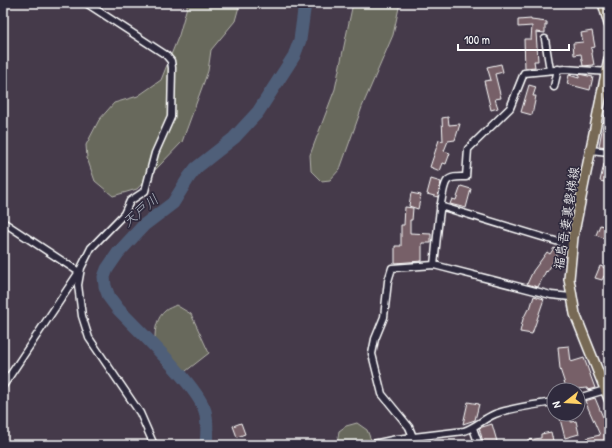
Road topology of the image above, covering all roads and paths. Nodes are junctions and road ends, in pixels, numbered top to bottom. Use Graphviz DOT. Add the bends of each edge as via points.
graph roads {
  1 [pos="86,3"];
  2 [pos="603,3"];
  3 [pos="609,24"];
  4 [pos="545,39"];
  5 [pos="609,59"];
  6 [pos="558,69"];
  7 [pos="550,70"];
  8 [pos="608,72"];
  9 [pos="554,87"];
  10 [pos="590,150"];
  11 [pos="609,152"];
  12 [pos="440,206"];
  13 [pos="3,222"];
  14 [pos="572,246"];
  15 [pos="434,265"];
  16 [pos="79,272"];
  17 [pos="571,297"];
  18 [pos="3,386"];
  19 [pos="605,390"];
  20 [pos="586,396"];
  21 [pos="609,399"];
  22 [pos="546,404"];
  23 [pos="473,428"];
  24 [pos="413,437"];
  25 [pos="396,442"];
  26 [pos="154,445"];
  27 [pos="368,445"];
  28 [pos="479,445"];
  1 -- 16 [label="street" via="169,58 172,68 172,108 170,121 155,153 145,191 130,201 124,214 96,241"];
  2 -- 3 [label="main road"];
  4 -- 7 [label="street"];
  5 -- 8 [label="main road, 福島吾妻裏磐梯線"];
  6 -- 7 [label="street"];
  6 -- 8 [label="street"];
  6 -- 9 [label="street"];
  7 -- 12 [label="street" via="524,73 510,108 468,149 466,177 448,180"];
  8 -- 10 [label="main road, 福島吾妻裏磐梯線"];
  10 -- 11 [label="street"];
  10 -- 14 [label="main road, 福島吾妻裏磐梯線"];
  12 -- 14 [label="street"];
  12 -- 15 [label="street"];
  13 -- 16 [label="street"];
  14 -- 17 [label="main road, 福島吾妻裏磐梯線" via="569,279"];
  15 -- 17 [label="street" via="552,295"];
  15 -- 24 [label="street" via="392,268 383,322 373,347 375,372 382,394 409,428"];
  16 -- 18 [label="street"];
  16 -- 26 [label="street" via="78,295 86,331 140,412"];
  17 -- 19 [label="main road, 福島吾妻裏磐梯線" via="582,336"];
  19 -- 20 [label="street"];
  19 -- 21 [label="main road, 福島吾妻裏磐梯線"];
  22 -- 23 [label="street" via="494,414"];
  23 -- 24 [label="street"];
  23 -- 28 [label="street"];
  24 -- 25 [label="street"];
  25 -- 27 [label="street"];
}
